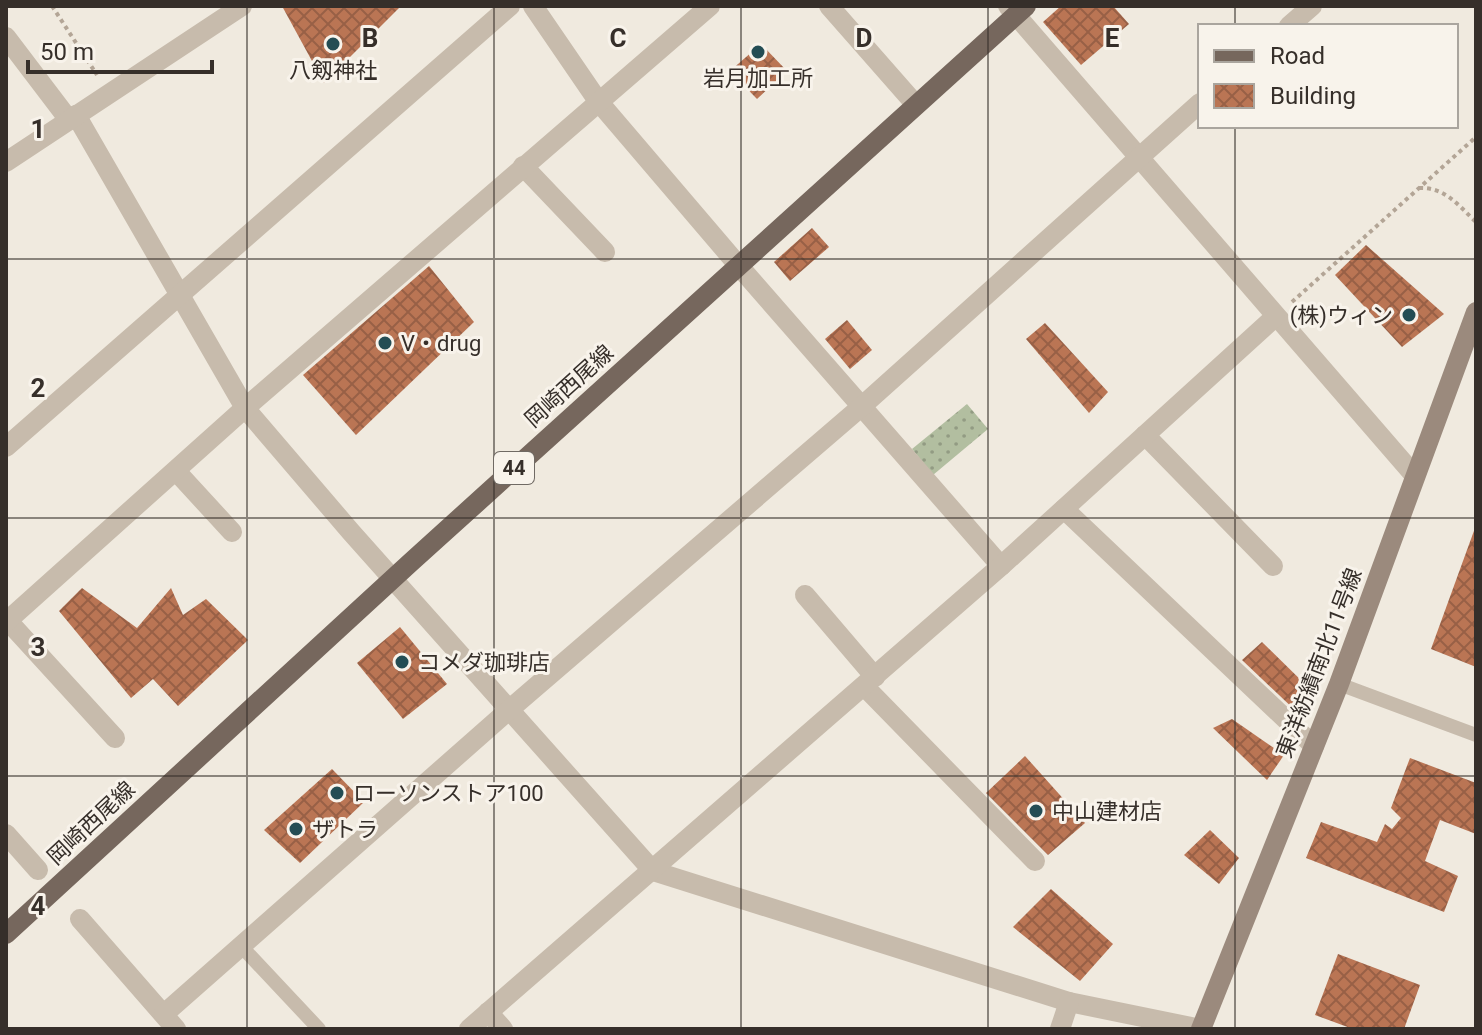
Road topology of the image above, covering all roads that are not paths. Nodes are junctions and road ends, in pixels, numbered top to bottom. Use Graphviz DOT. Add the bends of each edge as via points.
graph roads {
  1 [pos="242,6"];
  2 [pos="510,6"];
  3 [pos="533,6"];
  4 [pos="829,6"];
  5 [pos="1312,6"];
  6 [pos="707,7"];
  7 [pos="1017,9"];
  8 [pos="1291,24"];
  9 [pos="6,37"];
  10 [pos="598,101"];
  11 [pos="916,105"];
  12 [pos="1198,105"];
  13 [pos="73,118"];
  14 [pos="1139,155"];
  15 [pos="6,162"];
  16 [pos="523,166"];
  17 [pos="605,252"];
  18 [pos="738,265"];
  19 [pos="180,295"];
  20 [pos="1476,312"];
  21 [pos="1275,317"];
  22 [pos="861,407"];
  23 [pos="245,408"];
  24 [pos="1145,435"];
  25 [pos="6,447"];
  26 [pos="176,471"];
  27 [pos="1415,476"];
  28 [pos="1064,509"];
  29 [pos="232,532"];
  30 [pos="1001,566"];
  31 [pos="1273,566"];
  32 [pos="394,578"];
  33 [pos="805,595"];
  34 [pos="7,621"];
  35 [pos="869,682"];
  36 [pos="1339,684"];
  37 [pos="510,709"];
  38 [pos="1476,735"];
  39 [pos="115,738"];
  40 [pos="1314,746"];
  41 [pos="6,834"];
  42 [pos="1035,861"];
  43 [pos="38,870"];
  44 [pos="653,871"];
  45 [pos="80,919"];
  46 [pos="6,934"];
  47 [pos="241,946"];
  48 [pos="1069,1002"];
  49 [pos="488,1012"];
  50 [pos="170,1022"];
  51 [pos="319,1029"];
  52 [pos="469,1029"];
  53 [pos="503,1029"];
  54 [pos="1060,1029"];
  55 [pos="1201,1029"];
  1 -- 13 [label="street"];
  2 -- 19 [label="street"];
  3 -- 10 [label="street"];
  4 -- 11 [label="street"];
  5 -- 8 [label="street"];
  6 -- 10 [label="street"];
  7 -- 11 [label="main road, 岡崎西尾線 / 44"];
  7 -- 14 [label="street"];
  9 -- 13 [label="street"];
  10 -- 16 [label="street"];
  10 -- 18 [label="street"];
  11 -- 18 [label="main road, 岡崎西尾線 / 44"];
  12 -- 14 [label="street"];
  13 -- 15 [label="street"];
  13 -- 19 [label="street"];
  14 -- 21 [label="street"];
  14 -- 22 [label="street"];
  16 -- 17 [label="street"];
  16 -- 23 [label="street"];
  18 -- 22 [label="street"];
  18 -- 32 [label="main road, 岡崎西尾線 / 44"];
  19 -- 23 [label="street"];
  19 -- 25 [label="street"];
  20 -- 27 [label="street, 東洋紡績南北11号線"];
  21 -- 24 [label="street"];
  21 -- 27 [label="street"];
  22 -- 30 [label="street"];
  22 -- 37 [label="street"];
  23 -- 26 [label="street"];
  23 -- 32 [label="street"];
  24 -- 28 [label="street"];
  24 -- 31 [label="street"];
  26 -- 29 [label="street"];
  26 -- 34 [label="street"];
  27 -- 36 [label="street, 東洋紡績南北11号線"];
  28 -- 30 [label="street"];
  28 -- 40 [label="street"];
  30 -- 35 [label="street"];
  32 -- 37 [label="street"];
  32 -- 46 [label="main road, 岡崎西尾線 / 44"];
  33 -- 35 [label="street"];
  34 -- 39 [label="street"];
  35 -- 42 [label="street"];
  35 -- 44 [label="street"];
  36 -- 38 [label="lane"];
  36 -- 40 [label="street, 東洋紡績南北11号線"];
  37 -- 44 [label="street"];
  37 -- 47 [label="street"];
  40 -- 55 [label="street, 東洋紡績南北11号線"];
  41 -- 43 [label="street"];
  44 -- 48 [label="street"];
  44 -- 49 [label="street"];
  45 -- 50 [label="street"];
  47 -- 50 [label="street"];
  47 -- 51 [label="lane"];
  48 -- 54 [label="street"];
  48 -- 55 [label="street"];
  49 -- 52 [label="street"];
  49 -- 53 [label="street"];
}
